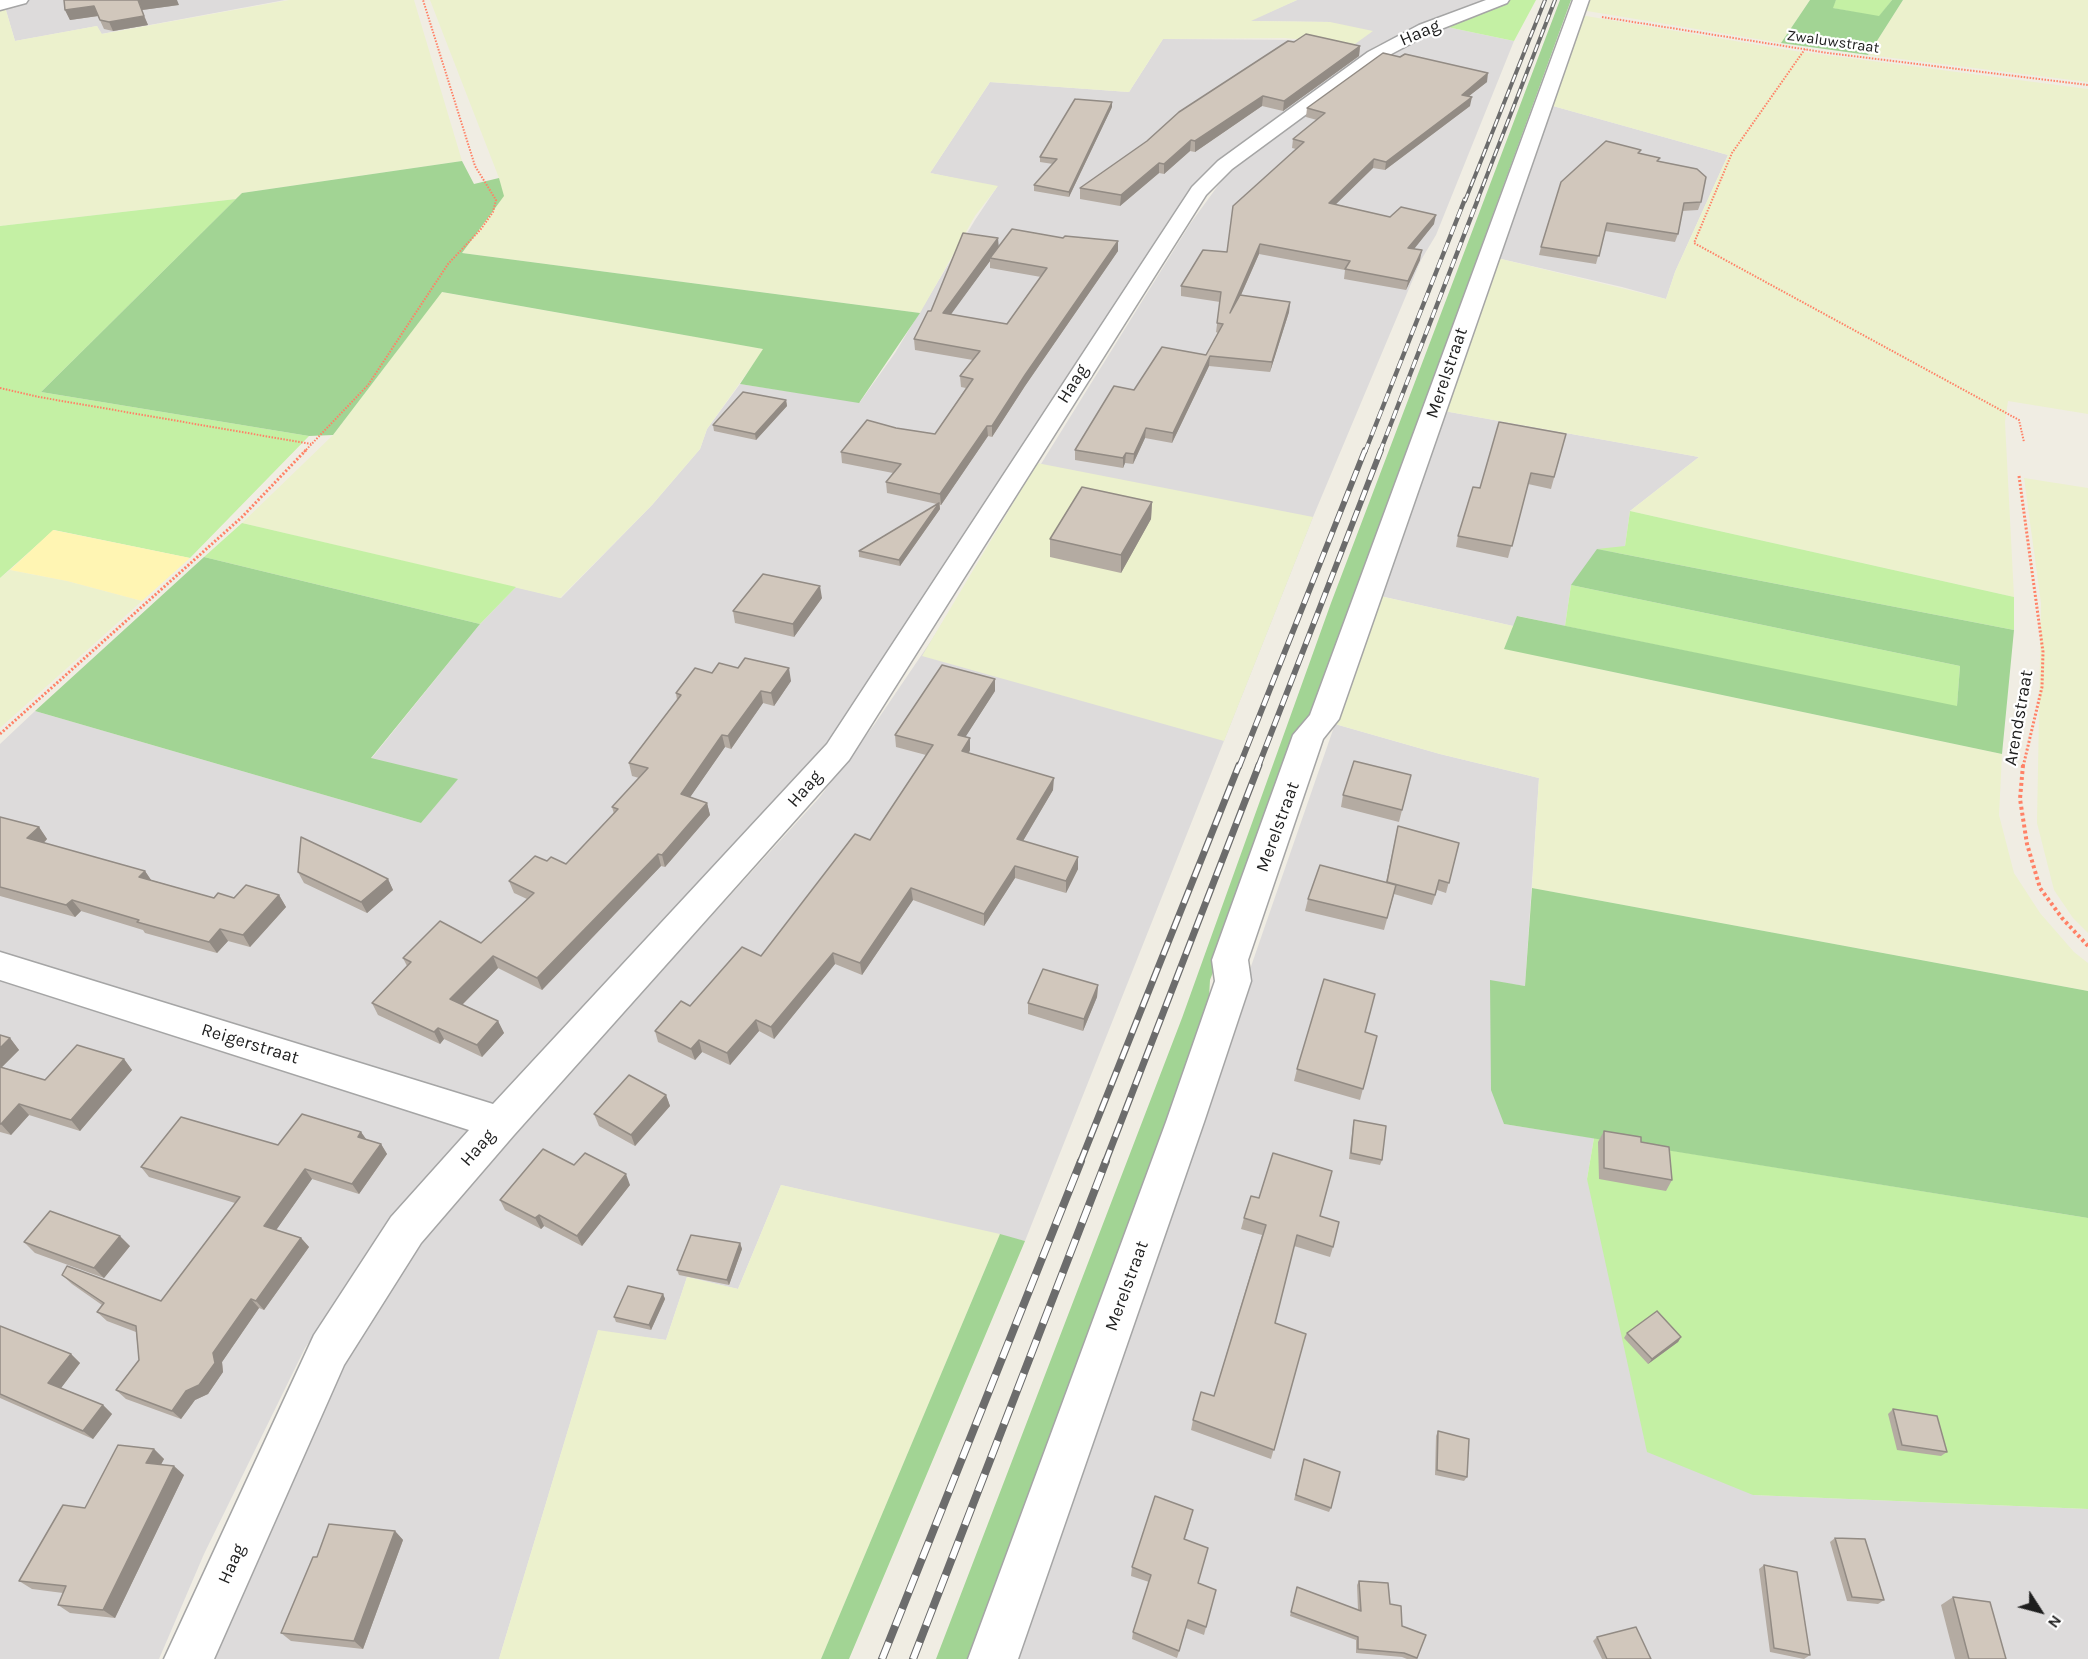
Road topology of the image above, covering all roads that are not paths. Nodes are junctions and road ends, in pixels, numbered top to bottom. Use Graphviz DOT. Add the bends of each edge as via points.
graph roads {
  1 [pos="20,0"];
  2 [pos="1501,0"];
  3 [pos="0,6"];
  4 [pos="1578,6"];
  5 [pos="0,966"];
  6 [pos="500,1123"];
  7 [pos="189,1659"];
  8 [pos="993,1659"];
  1 -- 3 [label="street"];
  2 -- 6 [label="street, Haag" via="1425,29 1374,56 1225,165 1199,191 838,752"];
  4 -- 8 [label="street, Merelstraat" via="1324,719 1309,735 1230,960 1233,981 1185,1122"];
  5 -- 6 [label="street, Reigerstraat"];
  6 -- 7 [label="street, Haag" via="406,1230 329,1350"];
}
